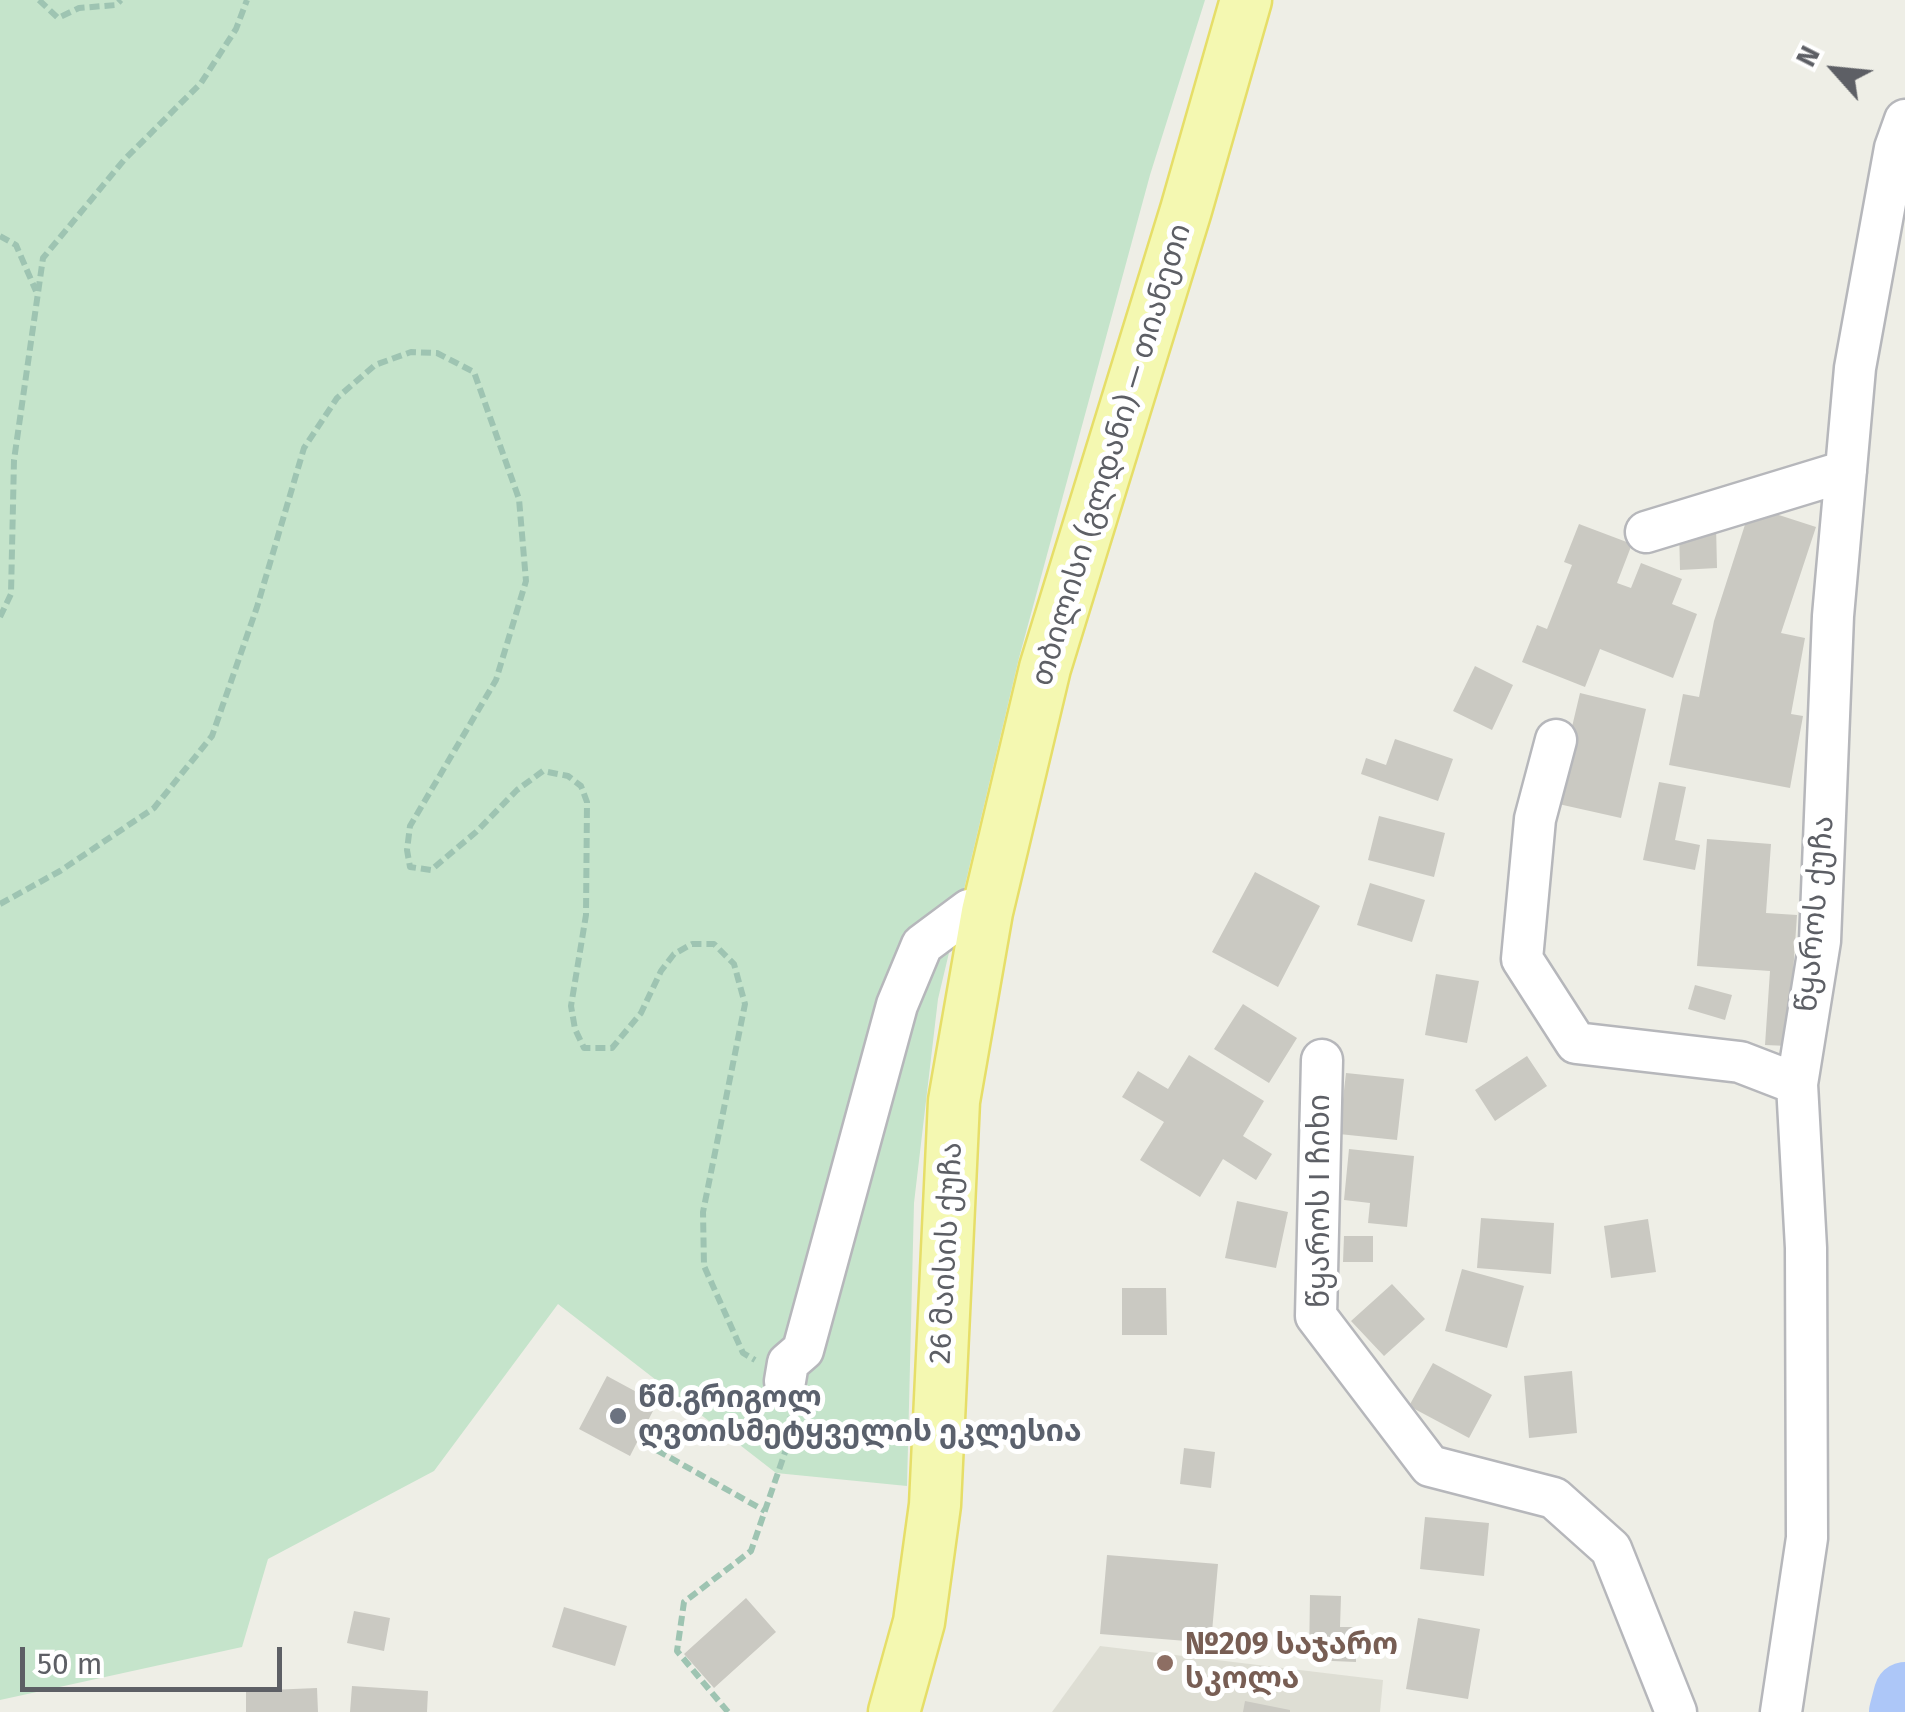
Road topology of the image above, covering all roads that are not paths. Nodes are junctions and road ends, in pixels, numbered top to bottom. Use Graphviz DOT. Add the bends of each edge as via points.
graph roads {
  1 [pos="1246,0"];
  2 [pos="1905,120"];
  3 [pos="1846,471"];
  4 [pos="1646,532"];
  5 [pos="1556,740"];
  6 [pos="988,912"];
  7 [pos="1322,1060"];
  8 [pos="1796,1084"];
  9 [pos="787,1372"];
  10 [pos="894,1712"];
  11 [pos="1676,1712"];
  12 [pos="1780,1712"];
  1 -- 6 [label="main road, თბილისი (გლდანი) — თიანეთი" via="1045,668"];
  2 -- 3 [label="street, წყაროს ქუჩა" via="1855,368"];
  3 -- 4 [label="street"];
  3 -- 8 [label="street, წყაროს ქუჩა" via="1820,941"];
  5 -- 8 [label="street" via="1535,819 1522,960 1576,1043 1740,1062"];
  6 -- 9 [label="street" via="969,910 922,945 896,1005 803,1350"];
  6 -- 10 [label="main road, 26 მაისის ქუჩა" via="954,1100 934,1505 918,1622"];
  7 -- 11 [label="street, წყაროს I ჩიხი" via="1316,1316 1430,1466 1554,1498 1611,1549"];
  8 -- 12 [label="street, წყაროს ქუჩა" via="1806,1248 1807,1538"];
}
